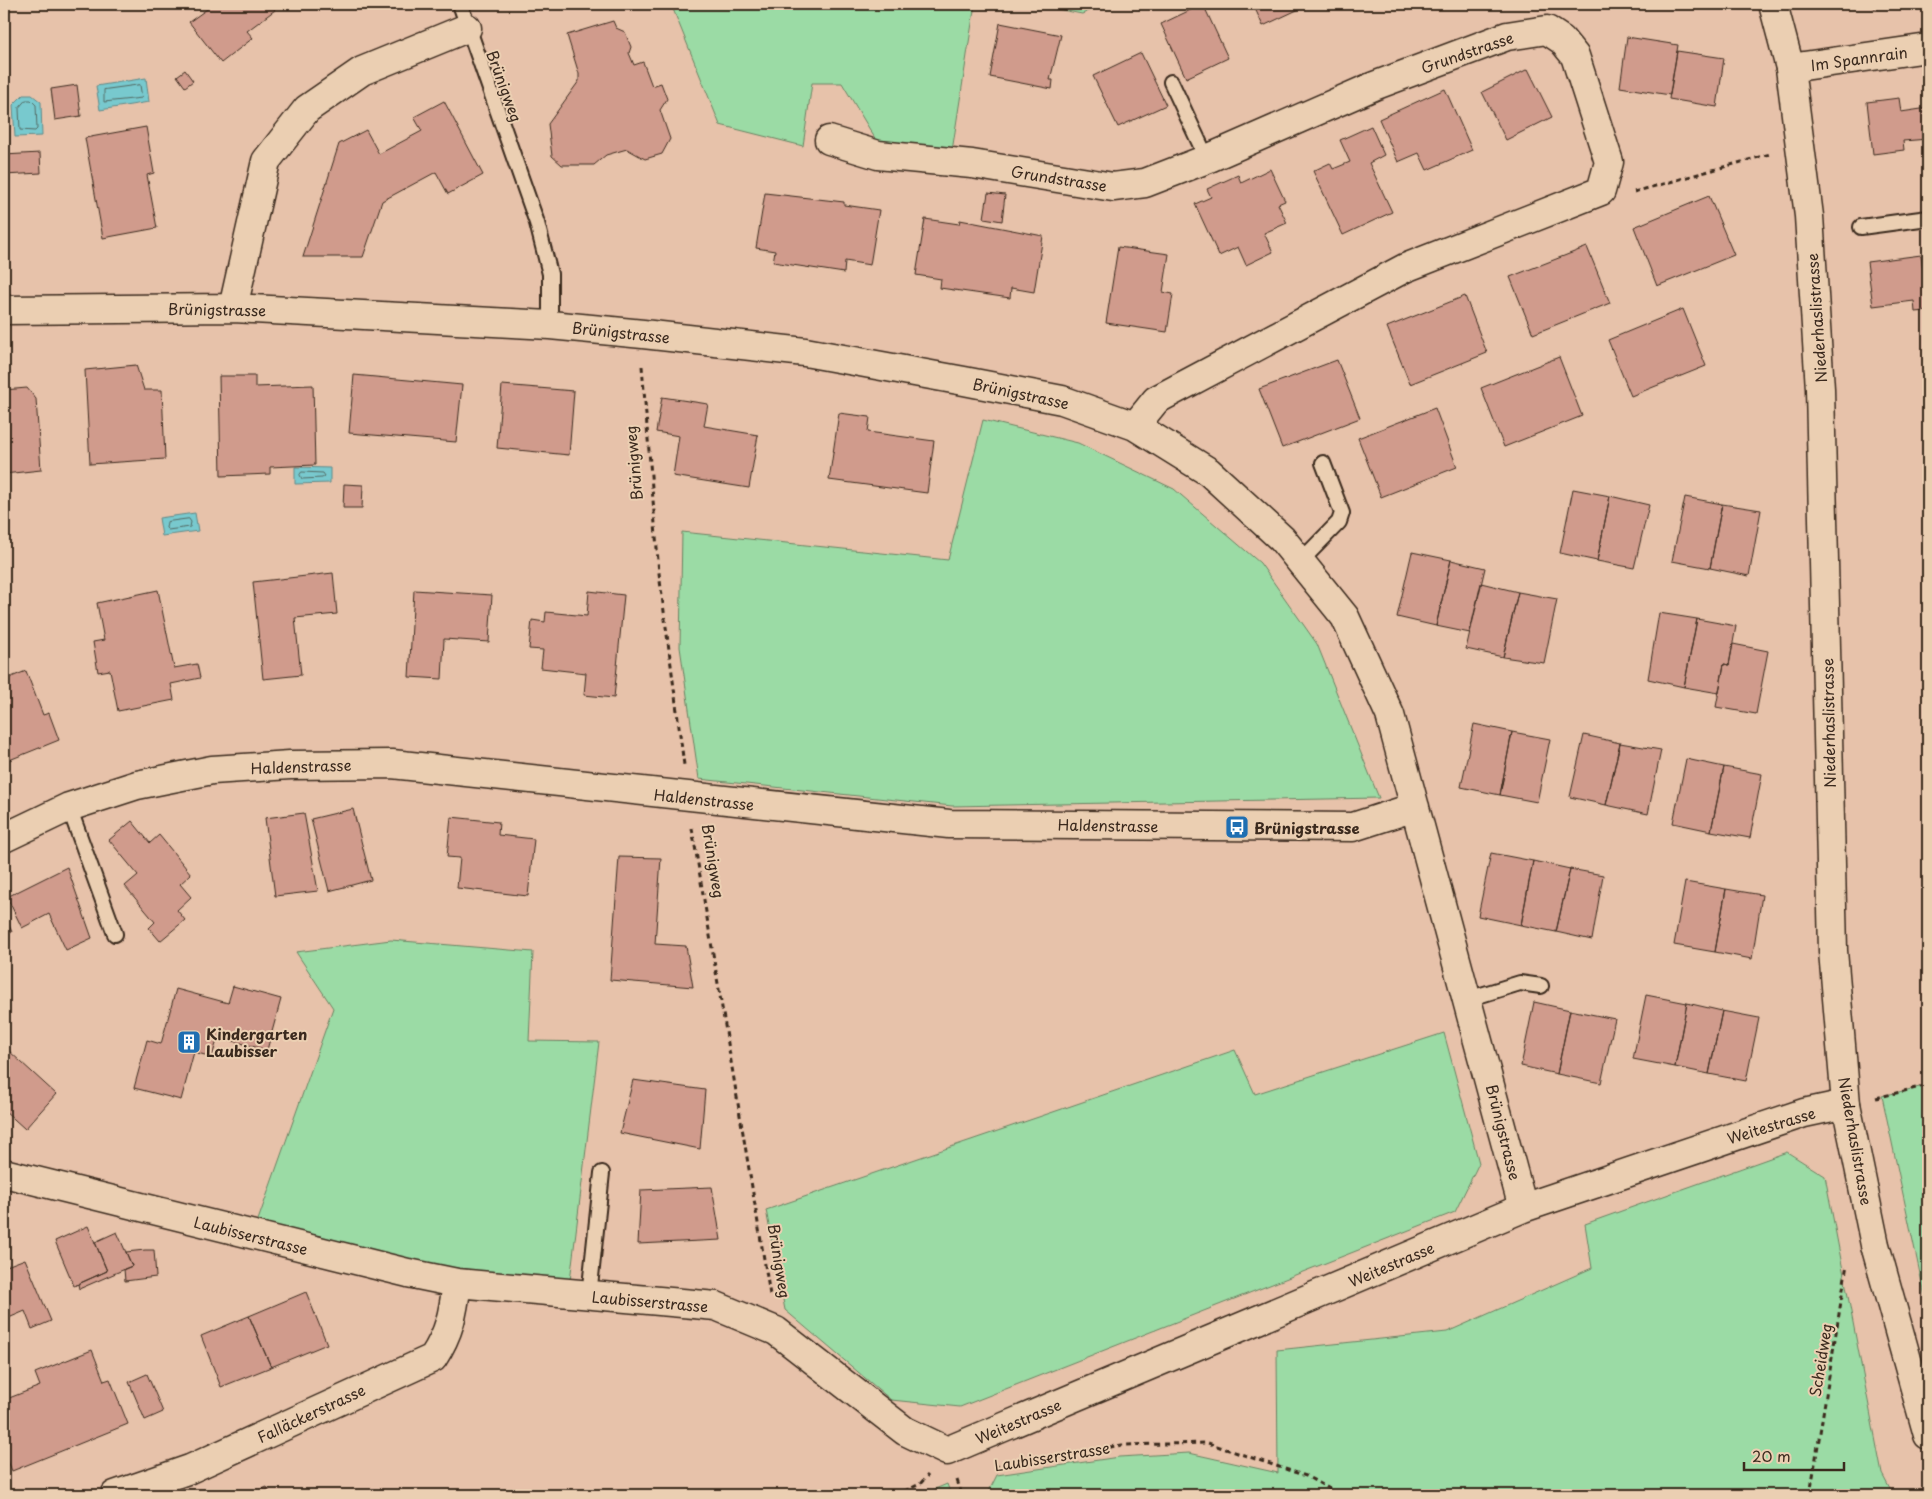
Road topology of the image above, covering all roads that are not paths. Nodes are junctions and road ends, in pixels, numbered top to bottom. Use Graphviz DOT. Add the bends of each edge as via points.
graph roads {
  1 [pos="1773,4"];
  2 [pos="464,16"];
  3 [pos="1928,48"];
  4 [pos="1790,68"];
  5 [pos="1171,82"];
  6 [pos="829,140"];
  7 [pos="1207,159"];
  8 [pos="1928,218"];
  9 [pos="1861,227"];
  10 [pos="234,308"];
  11 [pos="4,310"];
  12 [pos="550,325"];
  13 [pos="1135,426"];
  14 [pos="1323,463"];
  15 [pos="1300,562"];
  16 [pos="69,807"];
  17 [pos="1414,807"];
  18 [pos="4,838"];
  19 [pos="115,934"];
  20 [pos="1541,986"];
  21 [pos="1468,999"];
  22 [pos="1846,1104"];
  23 [pos="4,1173"];
  24 [pos="602,1173"];
  25 [pos="1524,1208"];
  26 [pos="457,1283"];
  27 [pos="589,1296"];
  28 [pos="1928,1434"];
  29 [pos="947,1451"];
  30 [pos="114,1495"];
  1 -- 4 [label="street, Niederhaslistrasse"];
  2 -- 10 [label="street" via="362,71 307,109 266,161"];
  2 -- 12 [label="lane, Brünigweg" via="537,223 550,274"];
  3 -- 4 [label="street, Im Spannrain"];
  4 -- 22 [label="street, Niederhaslistrasse" via="1809,216 1820,389 1833,952"];
  5 -- 7 [label="lane"];
  6 -- 7 [label="street, Grundstrasse" via="878,155 972,164 1113,187 1145,183"];
  7 -- 13 [label="street, Grundstrasse" via="1392,79 1507,36 1547,30 1562,40 1575,56 1609,162 1601,191 1445,250 1364,288 1156,400"];
  8 -- 9 [label="lane"];
  10 -- 11 [label="street, Brünigstrasse"];
  10 -- 12 [label="street, Brünigstrasse"];
  12 -- 13 [label="street, Brünigstrasse" via="806,352 1062,400"];
  13 -- 15 [label="street, Brünigstrasse" via="1209,472 1282,539"];
  14 -- 15 [label="lane" via="1342,513 1339,522"];
  15 -- 17 [label="street, Brünigstrasse" via="1345,617 1390,715"];
  16 -- 17 [label="street, Haldenstrasse" via="138,784 212,770 392,764 949,824 1353,827"];
  16 -- 18 [label="street, Haldenstrasse"];
  16 -- 19 [label="lane"];
  17 -- 21 [label="street, Brünigstrasse"];
  20 -- 21 [label="lane" via="1520,983"];
  21 -- 25 [label="street, Brünigstrasse"];
  22 -- 25 [label="street, Weitestrasse" via="1804,1113"];
  22 -- 28 [label="street, Niederhaslistrasse" via="1874,1245"];
  23 -- 26 [label="street, Laubisserstrasse"];
  24 -- 27 [label="lane"];
  25 -- 29 [label="street, Weitestrasse"];
  26 -- 27 [label="street, Laubisserstrasse"];
  26 -- 30 [label="street, Falläckerstrasse" via="454,1312 446,1338 433,1358 190,1469"];
  27 -- 29 [label="street, Laubisserstrasse" via="716,1306 776,1330 906,1431"];
}
